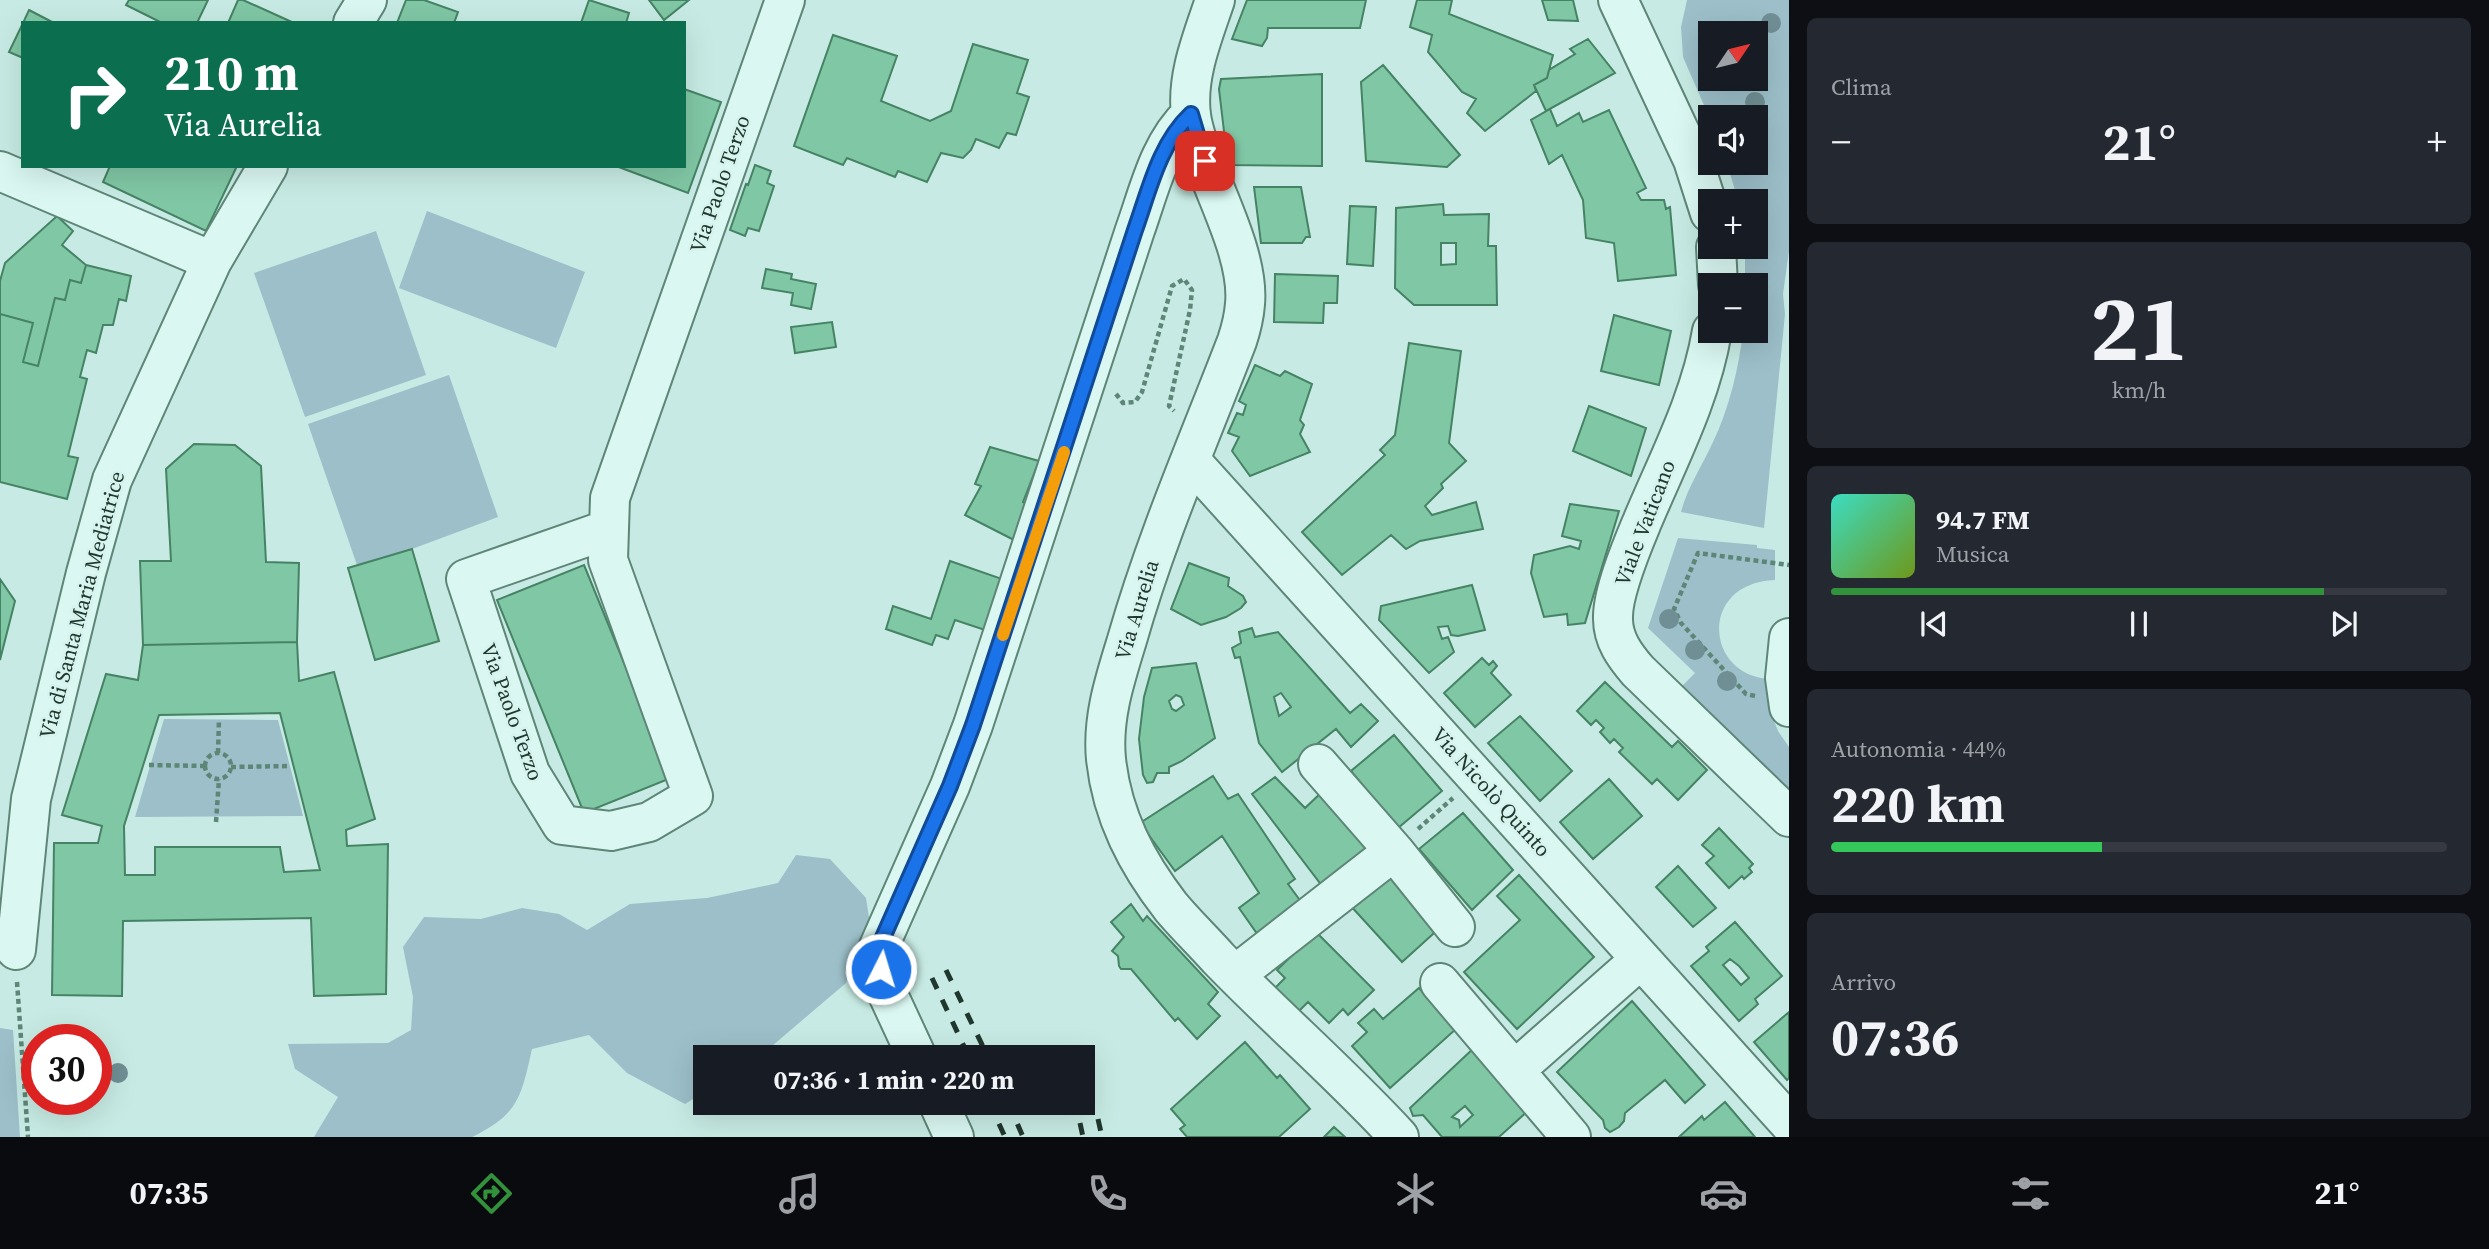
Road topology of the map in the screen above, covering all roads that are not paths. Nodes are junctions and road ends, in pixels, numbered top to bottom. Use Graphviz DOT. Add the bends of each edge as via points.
graph roads {
  1 [pos="367,0"];
  2 [pos="785,0"];
  3 [pos="1215,0"];
  4 [pos="1618,0"];
  5 [pos="354,21"];
  6 [pos="1191,114"];
  7 [pos="267,168"];
  8 [pos="0,171"];
  9 [pos="1702,189"];
  10 [pos="212,261"];
  11 [pos="1709,343"];
  12 [pos="1197,449"];
  13 [pos="609,529"];
  14 [pos="1789,638"];
  15 [pos="1788,703"];
  16 [pos="1318,764"];
  17 [pos="1789,817"];
  18 [pos="1394,851"];
  19 [pos="1455,927"];
  20 [pos="16,950"];
  21 [pos="1641,959"];
  22 [pos="1235,975"];
  23 [pos="1440,983"];
  24 [pos="911,1045"];
  25 [pos="1515,1070"];
  26 [pos="944,1115"];
  27 [pos="1789,1123"];
  28 [pos="954,1137"];
  29 [pos="1399,1137"];
  30 [pos="1571,1137"];
  1 -- 5 [label="street"];
  2 -- 13 [label="street, Via Paolo Terzo" via="610,498"];
  3 -- 6 [label="street, Via Aurelia" via="1197,54"];
  4 -- 9 [label="street" via="1688,149"];
  6 -- 12 [label="street, Via Aurelia" via="1240,260 1245,296 1237,341"];
  6 -- 24 [label="street" via="1179,125 1163,154 968,738 877,951 885,988"];
  7 -- 10 [label="street, Via di Santa Maria Mediatrice"];
  8 -- 10 [label="street"];
  10 -- 20 [label="street, Via di Santa Maria Mediatrice" via="112,480 31,799"];
  11 -- 17 [label="street, Viale Vaticano" via="1691,408 1628,557 1613,624 1619,645 1638,671"];
  12 -- 21 [label="street, Via Nicolò Quinto"];
  12 -- 22 [label="street, Via Aurelia" via="1154,555 1114,681 1106,758 1117,814 1129,843 1173,909"];
  13 -- 13 [label="street, Via Paolo Terzo" via="608,560 693,796 649,822 611,831 562,825 530,773 466,579"];
  14 -- 15 [label="street"];
  16 -- 18 [label="street"];
  18 -- 19 [label="street"];
  18 -- 22 [label="street"];
  21 -- 25 [label="street"];
  21 -- 27 [label="street, Via Nicolò Quinto"];
  22 -- 29 [label="street, Via Aurelia"];
  23 -- 25 [label="street"];
  25 -- 30 [label="street"];
  26 -- 28 [label="street"];
}
